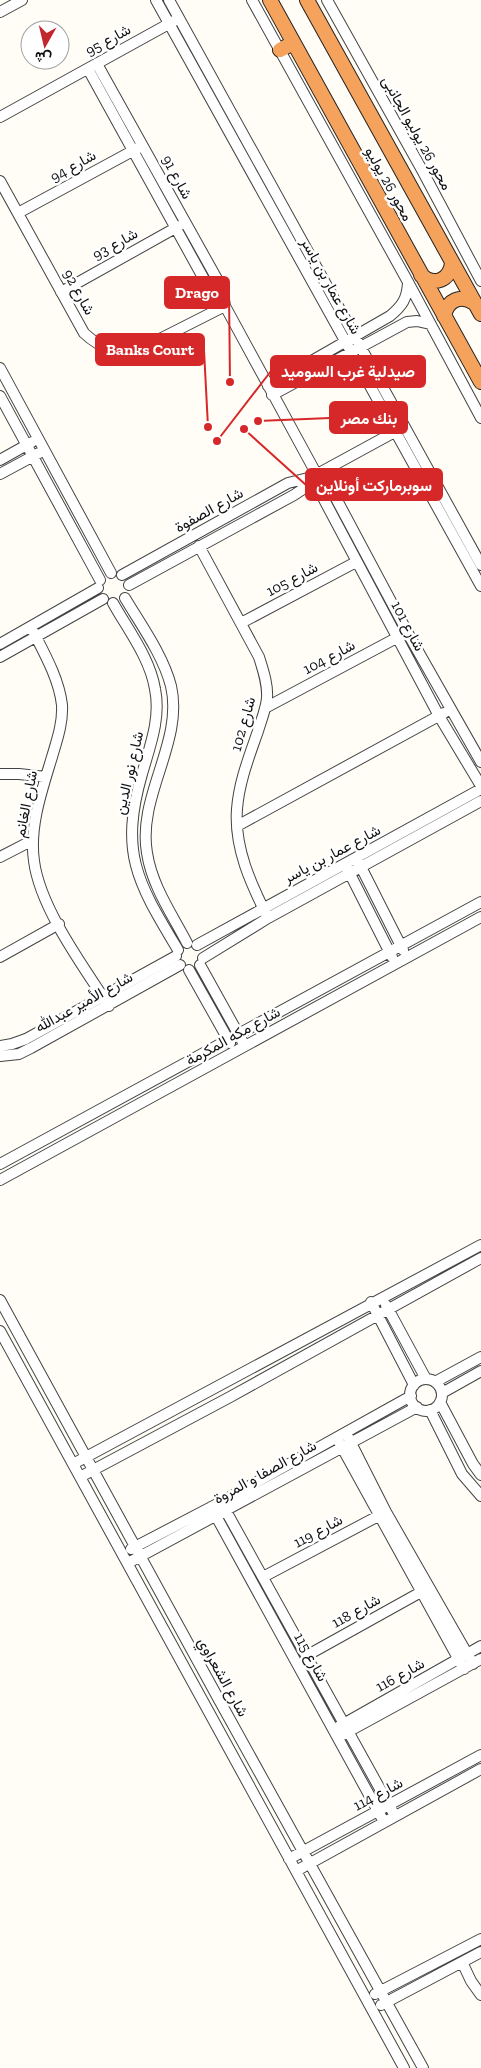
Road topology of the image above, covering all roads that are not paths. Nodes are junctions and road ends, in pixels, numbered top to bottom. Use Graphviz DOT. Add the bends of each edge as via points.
graph roads {
  1 [pos="22,0"];
  2 [pos="156,0"];
  3 [pos="169,0"];
  4 [pos="252,0"];
  5 [pos="270,0"];
  6 [pos="307,0"];
  7 [pos="327,0"];
  8 [pos="0,12"];
  9 [pos="174,21"];
  10 [pos="293,42"];
  11 [pos="280,50"];
  12 [pos="98,64"];
  13 [pos="88,69"];
  14 [pos="0,117"];
  15 [pos="143,145"];
  16 [pos="133,151"];
  17 [pos="261,165"];
  18 [pos="251,171"];
  19 [pos="0,181"];
  20 [pos="18,214"];
  21 [pos="185,223"];
  22 [pos="174,229"];
  23 [pos="293,237"];
  24 [pos="452,263"];
  25 [pos="421,275"];
  26 [pos="481,280"];
  27 [pos="408,282"];
  28 [pos="61,292"];
  29 [pos="225,306"];
  30 [pos="478,308"];
  31 [pos="444,316"];
  32 [pos="430,324"];
  33 [pos="355,336"];
  34 [pos="344,342"];
  35 [pos="361,347"];
  36 [pos="350,353"];
  37 [pos="0,368"];
  38 [pos="481,382"];
  39 [pos="270,390"];
  40 [pos="0,396"];
  41 [pos="481,418"];
  42 [pos="405,426"];
  43 [pos="395,432"];
  44 [pos="37,439"];
  45 [pos="27,445"];
  46 [pos="43,450"];
  47 [pos="33,456"];
  48 [pos="0,460"];
  49 [pos="0,474"];
  50 [pos="317,475"];
  51 [pos="438,497"];
  52 [pos="199,546"];
  53 [pos="356,562"];
  54 [pos="481,565"];
  55 [pos="111,573"];
  56 [pos="122,576"];
  57 [pos="99,584"];
  58 [pos="129,585"];
  59 [pos="481,586"];
  60 [pos="125,598"];
  61 [pos="103,599"];
  62 [pos="113,603"];
  63 [pos="241,623"];
  64 [pos="31,627"];
  65 [pos="407,632"];
  66 [pos="36,638"];
  67 [pos="397,638"];
  68 [pos="0,644"];
  69 [pos="0,657"];
  70 [pos="265,708"];
  71 [pos="450,710"];
  72 [pos="439,716"];
  73 [pos="148,753"];
  74 [pos="163,758"];
  75 [pos="481,762"];
  76 [pos="0,774"];
  77 [pos="46,777"];
  78 [pos="481,787"];
  79 [pos="481,802"];
  80 [pos="236,826"];
  81 [pos="33,840"];
  82 [pos="0,857"];
  83 [pos="356,858"];
  84 [pos="345,865"];
  85 [pos="362,868"];
  86 [pos="350,874"];
  87 [pos="474,906"];
  88 [pos="263,908"];
  89 [pos="453,917"];
  90 [pos="268,918"];
  91 [pos="479,919"];
  92 [pos="59,924"];
  93 [pos="460,929"];
  94 [pos="192,944"];
  95 [pos="401,945"];
  96 [pos="390,952"];
  97 [pos="0,957"];
  98 [pos="407,958"];
  99 [pos="181,960"];
  100 [pos="202,962"];
  101 [pos="396,964"];
  102 [pos="106,1001"];
  103 [pos="238,1033"];
  104 [pos="228,1038"];
  105 [pos="245,1046"];
  106 [pos="3,1051"];
  107 [pos="234,1052"];
  108 [pos="151,1081"];
  109 [pos="160,1094"];
  110 [pos="0,1164"];
  111 [pos="0,1180"];
  112 [pos="481,1245"];
  113 [pos="481,1258"];
  114 [pos="381,1297"];
  115 [pos="0,1300"];
  116 [pos="371,1302"];
  117 [pos="389,1310"];
  118 [pos="378,1316"];
  119 [pos="0,1331"];
  120 [pos="481,1357"];
  121 [pos="481,1372"];
  122 [pos="431,1380"];
  123 [pos="222,1383"];
  124 [pos="414,1385"];
  125 [pos="411,1396"];
  126 [pos="230,1397"];
  127 [pos="441,1397"];
  128 [pos="417,1407"];
  129 [pos="430,1410"];
  130 [pos="341,1434"];
  131 [pos="346,1444"];
  132 [pos="86,1457"];
  133 [pos="72,1464"];
  134 [pos="94,1471"];
  135 [pos="481,1475"];
  136 [pos="80,1478"];
  137 [pos="481,1496"];
  138 [pos="224,1506"];
  139 [pos="214,1511"];
  140 [pos="383,1514"];
  141 [pos="135,1547"];
  142 [pos="122,1553"];
  143 [pos="141,1556"];
  144 [pos="128,1563"];
  145 [pos="263,1577"];
  146 [pos="421,1592"];
  147 [pos="481,1646"];
  148 [pos="306,1656"];
  149 [pos="463,1657"];
  150 [pos="472,1664"];
  151 [pos="340,1730"];
  152 [pos="481,1756"];
  153 [pos="481,1769"];
  154 [pos="388,1806"];
  155 [pos="378,1811"];
  156 [pos="394,1816"];
  157 [pos="384,1822"];
  158 [pos="303,1852"];
  159 [pos="289,1859"];
  160 [pos="310,1863"];
  161 [pos="296,1871"];
  162 [pos="481,1939"];
  163 [pos="481,1952"];
  164 [pos="462,1962"];
  165 [pos="380,1992"];
  166 [pos="481,1995"];
  167 [pos="368,1998"];
  168 [pos="387,2003"];
  169 [pos="373,2008"];
  170 [pos="404,2068"];
  171 [pos="423,2068"];
  1 -- 8 [label="street"];
  2 -- 9 [label="street, شارع عمار بن ياسر"];
  3 -- 9 [label="street, شارع عمار بن ياسر"];
  4 -- 11 [label="street"];
  5 -- 10 [label="highway, محور 26 يوليو"];
  6 -- 24 [label="highway, محور 26 يوليو"];
  7 -- 26 [label="street, محور 26 يوليو الجانبى"];
  9 -- 12 [label="street, شارع 95"];
  9 -- 17 [label="street, شارع عمار بن ياسر"];
  9 -- 18 [label="street, شارع عمار بن ياسر"];
  10 -- 11 [label="highway"];
  10 -- 25 [label="highway, محور 26 يوليو"];
  11 -- 27 [label="street"];
  12 -- 13 [label="street, شارع 95"];
  12 -- 15 [label="street, شارع 91"];
  13 -- 14 [label="street, شارع 95"];
  13 -- 16 [label="street, شارع 91"];
  15 -- 16 [label="street, شارع 94"];
  15 -- 21 [label="street, شارع 91"];
  16 -- 20 [label="street, شارع 94"];
  16 -- 22 [label="street, شارع 91"];
  17 -- 18 [label="street"];
  17 -- 23 [label="street, شارع عمار بن ياسر"];
  18 -- 23 [label="street, شارع عمار بن ياسر"];
  19 -- 20 [label="street, شارع 92"];
  20 -- 28 [label="street, شارع 92"];
  21 -- 22 [label="street, شارع 93"];
  21 -- 29 [label="street, شارع 91" via="222,288"];
  22 -- 28 [label="street, شارع 93"];
  22 -- 29 [label="street, شارع 91" via="212,294"];
  23 -- 33 [label="street, شارع عمار بن ياسر"];
  23 -- 34 [label="street, شارع عمار بن ياسر"];
  24 -- 25 [label="highway" via="449,273 441,280 430,281"];
  24 -- 30 [label="highway, محور 26 يوليو"];
  25 -- 31 [label="highway, محور 26 يوليو"];
  27 -- 32 [label="street"];
  27 -- 33 [label="street" via="407,297 400,308"];
  28 -- 29 [label="street, شارع 92" via="84,333 117,352 142,348"];
  29 -- 39 [label="street, شارع 91"];
  30 -- 31 [label="highway" via="464,298 452,301"];
  31 -- 38 [label="highway, محور 26 يوليو"];
  32 -- 35 [label="street" via="407,322"];
  32 -- 41 [label="street"];
  33 -- 34 [label="street"];
  33 -- 35 [label="street, شارع عمار بن ياسر"];
  34 -- 36 [label="street, شارع عمار بن ياسر"];
  34 -- 39 [label="street"];
  35 -- 36 [label="street"];
  35 -- 42 [label="street, شارع عمار بن ياسر"];
  36 -- 39 [label="street"];
  36 -- 43 [label="street, شارع عمار بن ياسر"];
  37 -- 44 [label="street"];
  39 -- 50 [label="street, شارع 91"];
  40 -- 45 [label="street"];
  42 -- 43 [label="street, شارع الصفوة"];
  42 -- 51 [label="street, شارع عمار بن ياسر"];
  43 -- 50 [label="street, شارع الصفوة"];
  43 -- 51 [label="street, شارع عمار بن ياسر"];
  44 -- 45 [label="street"];
  44 -- 46 [label="street"];
  45 -- 47 [label="street"];
  45 -- 48 [label="street"];
  46 -- 47 [label="street"];
  46 -- 55 [label="street"];
  47 -- 49 [label="street"];
  47 -- 57 [label="street"];
  50 -- 52 [label="street, شارع الصفوة" via="294,495"];
  50 -- 53 [label="street, شارع 101"];
  50 -- 56 [label="street, شارع الصفوة" via="288,482"];
  50 -- 65 [label="street, شارع 101"];
  51 -- 54 [label="street, شارع عمار بن ياسر"];
  51 -- 59 [label="street, شارع عمار بن ياسر"];
  52 -- 58 [label="street, شارع الصفوة"];
  52 -- 63 [label="street, شارع 102"];
  53 -- 63 [label="street, شارع 105"];
  53 -- 67 [label="street, شارع 101"];
  55 -- 56 [label="street"];
  55 -- 57 [label="street" via="105,575"];
  56 -- 58 [label="street"];
  57 -- 61 [label="street"];
  57 -- 64 [label="street"];
  58 -- 60 [label="street"];
  60 -- 62 [label="street"];
  60 -- 74 [label="street, شارع نور الدين" via="171,686 173,713"];
  61 -- 62 [label="street"];
  61 -- 66 [label="street"];
  62 -- 73 [label="street, شارع نور الدين" via="148,665 155,688 157,712"];
  63 -- 70 [label="street, شارع 102" via="264,672"];
  64 -- 66 [label="street, شارع الغانم"];
  64 -- 68 [label="street"];
  65 -- 67 [label="street, شارع 104"];
  65 -- 71 [label="street, شارع 101"];
  66 -- 69 [label="street"];
  66 -- 77 [label="street, شارع الغانم" via="56,682 62,707 59,733"];
  67 -- 70 [label="street, شارع 104"];
  67 -- 72 [label="street, شارع 101"];
  70 -- 80 [label="street, شارع 102" via="242,779"];
  71 -- 72 [label="street"];
  71 -- 75 [label="street, شارع 101"];
  72 -- 78 [label="street, شارع 101"];
  72 -- 80 [label="street"];
  73 -- 74 [label="street"];
  73 -- 99 [label="street, شارع نور الدين" via="136,797 133,854 140,882"];
  74 -- 94 [label="street, شارع نور الدين" via="146,826 147,852 153,878"];
  76 -- 77 [label="street"];
  77 -- 81 [label="street, شارع الغانم"];
  78 -- 83 [label="street, شارع عمار بن ياسر"];
  79 -- 85 [label="street, شارع عمار بن ياسر"];
  80 -- 88 [label="street, شارع 102" via="243,862"];
  81 -- 82 [label="street"];
  81 -- 92 [label="street, شارع الغانم" via="39,883"];
  83 -- 84 [label="street, شارع عمار بن ياسر"];
  83 -- 85 [label="street"];
  84 -- 86 [label="street"];
  84 -- 88 [label="street, شارع عمار بن ياسر"];
  85 -- 86 [label="street, شارع عمار بن ياسر"];
  85 -- 95 [label="street"];
  86 -- 90 [label="street, شارع عمار بن ياسر"];
  86 -- 96 [label="street"];
  87 -- 89 [label="street, شارع مكه المكرمة"];
  87 -- 91 [label="street"];
  88 -- 90 [label="street, شارع 102"];
  88 -- 94 [label="street, شارع عمار بن ياسر"];
  89 -- 93 [label="street"];
  89 -- 95 [label="street, شارع مكه المكرمة"];
  90 -- 100 [label="street, شارع عمار بن ياسر"];
  91 -- 93 [label="street, شارع مكه المكرمة"];
  92 -- 97 [label="street"];
  92 -- 102 [label="street, شارع الغانم"];
  93 -- 98 [label="street, شارع مكه المكرمة"];
  94 -- 99 [label="street, شارع عمار بن ياسر"];
  94 -- 100 [label="street, شارع نور الدين" via="202,950"];
  95 -- 96 [label="street, شارع مكه المكرمة"];
  95 -- 98 [label="street"];
  96 -- 101 [label="street"];
  96 -- 103 [label="street, شارع مكه المكرمة"];
  98 -- 101 [label="street, شارع مكه المكرمة"];
  99 -- 100 [label="street, شارع عمار بن ياسر"];
  99 -- 102 [label="street, شارع الأمير عبدالله"];
  99 -- 104 [label="street, شارع نور الدين"];
  100 -- 103 [label="street"];
  101 -- 105 [label="street, شارع مكه المكرمة"];
  102 -- 106 [label="street, شارع الأمير عبدالله" via="19,1054"];
  103 -- 104 [label="street, شارع مكه المكرمة"];
  103 -- 105 [label="street"];
  104 -- 107 [label="street, شارع نور الدين"];
  104 -- 108 [label="street, شارع مكه المكرمة"];
  105 -- 107 [label="street, شارع مكه المكرمة"];
  107 -- 109 [label="street, شارع مكه المكرمة"];
  108 -- 109 [label="street"];
  108 -- 110 [label="street, شارع مكه المكرمة"];
  109 -- 111 [label="street, شارع مكه المكرمة"];
  112 -- 114 [label="street"];
  113 -- 117 [label="street"];
  114 -- 116 [label="street"];
  114 -- 117 [label="street"];
  115 -- 132 [label="street, شارع الشعراوي"];
  116 -- 118 [label="street"];
  116 -- 123 [label="street"];
  117 -- 118 [label="street"];
  117 -- 122 [label="street"];
  118 -- 124 [label="street"];
  118 -- 126 [label="street"];
  119 -- 133 [label="street, شارع الشعراوي"];
  120 -- 122 [label="street"];
  121 -- 127 [label="street"];
  122 -- 124 [label="street"];
  122 -- 127 [label="street"];
  123 -- 126 [label="street"];
  123 -- 132 [label="street"];
  124 -- 125 [label="street"];
  125 -- 128 [label="street"];
  125 -- 130 [label="street, شارع الصفا و المروة"];
  126 -- 134 [label="street"];
  127 -- 129 [label="street"];
  127 -- 135 [label="street"];
  128 -- 129 [label="street"];
  128 -- 131 [label="street, شارع الصفا و المروة"];
  129 -- 137 [label="street" via="462,1474"];
  130 -- 131 [label="street"];
  130 -- 138 [label="street, شارع الصفا و المروة"];
  131 -- 138 [label="street, شارع الصفا و المروة"];
  131 -- 140 [label="street"];
  132 -- 133 [label="street"];
  132 -- 134 [label="street, شارع الشعراوي"];
  133 -- 136 [label="street, شارع الشعراوي"];
  134 -- 136 [label="street"];
  134 -- 141 [label="street, شارع الشعراوي"];
  136 -- 142 [label="street, شارع الشعراوي"];
  138 -- 139 [label="street, شارع الصفا و المروة"];
  138 -- 145 [label="street, شارع 115"];
  139 -- 141 [label="street, شارع الصفا و المروة"];
  139 -- 143 [label="street, شارع الصفا و المروة"];
  139 -- 151 [label="street, شارع 115"];
  140 -- 145 [label="street, شارع 119"];
  140 -- 146 [label="street"];
  140 -- 149 [label="street"];
  141 -- 142 [label="street, شارع الصفا و المروة"];
  141 -- 143 [label="street, شارع الشعراوي"];
  142 -- 144 [label="street, شارع الشعراوي"];
  143 -- 144 [label="street, شارع الصفا و المروة"];
  143 -- 158 [label="street, شارع الشعراوي"];
  144 -- 159 [label="street, شارع الشعراوي"];
  145 -- 148 [label="street, شارع 115"];
  146 -- 148 [label="street, شارع 118"];
  146 -- 149 [label="street"];
  147 -- 149 [label="street, شارع 116"];
  148 -- 151 [label="street, شارع 115"];
  149 -- 150 [label="street"];
  149 -- 151 [label="street, شارع 116"];
  150 -- 151 [label="street, شارع 116"];
  151 -- 154 [label="street, شارع 115"];
  151 -- 155 [label="street, شارع 115"];
  152 -- 154 [label="street, شارع 114"];
  153 -- 156 [label="street, شارع 114"];
  154 -- 155 [label="street, شارع 114"];
  154 -- 156 [label="street, شارع 115"];
  155 -- 157 [label="street, شارع 115"];
  155 -- 158 [label="street, شارع 114"];
  156 -- 157 [label="street, شارع 114"];
  157 -- 160 [label="street, شارع 114"];
  158 -- 159 [label="street, شارع 114"];
  158 -- 160 [label="street, شارع الشعراوي"];
  159 -- 161 [label="street, شارع الشعراوي"];
  160 -- 161 [label="street, شارع 114"];
  160 -- 165 [label="street, شارع الشعراوي"];
  161 -- 167 [label="street, شارع الشعراوي"];
  162 -- 165 [label="street"];
  163 -- 164 [label="street"];
  164 -- 166 [label="street"];
  164 -- 168 [label="street"];
  165 -- 167 [label="street"];
  165 -- 168 [label="street, شارع الشعراوي"];
  167 -- 169 [label="street, شارع الشعراوي"];
  168 -- 169 [label="street"];
  168 -- 171 [label="street, شارع الشعراوي"];
  169 -- 170 [label="street, شارع الشعراوي"];
}
